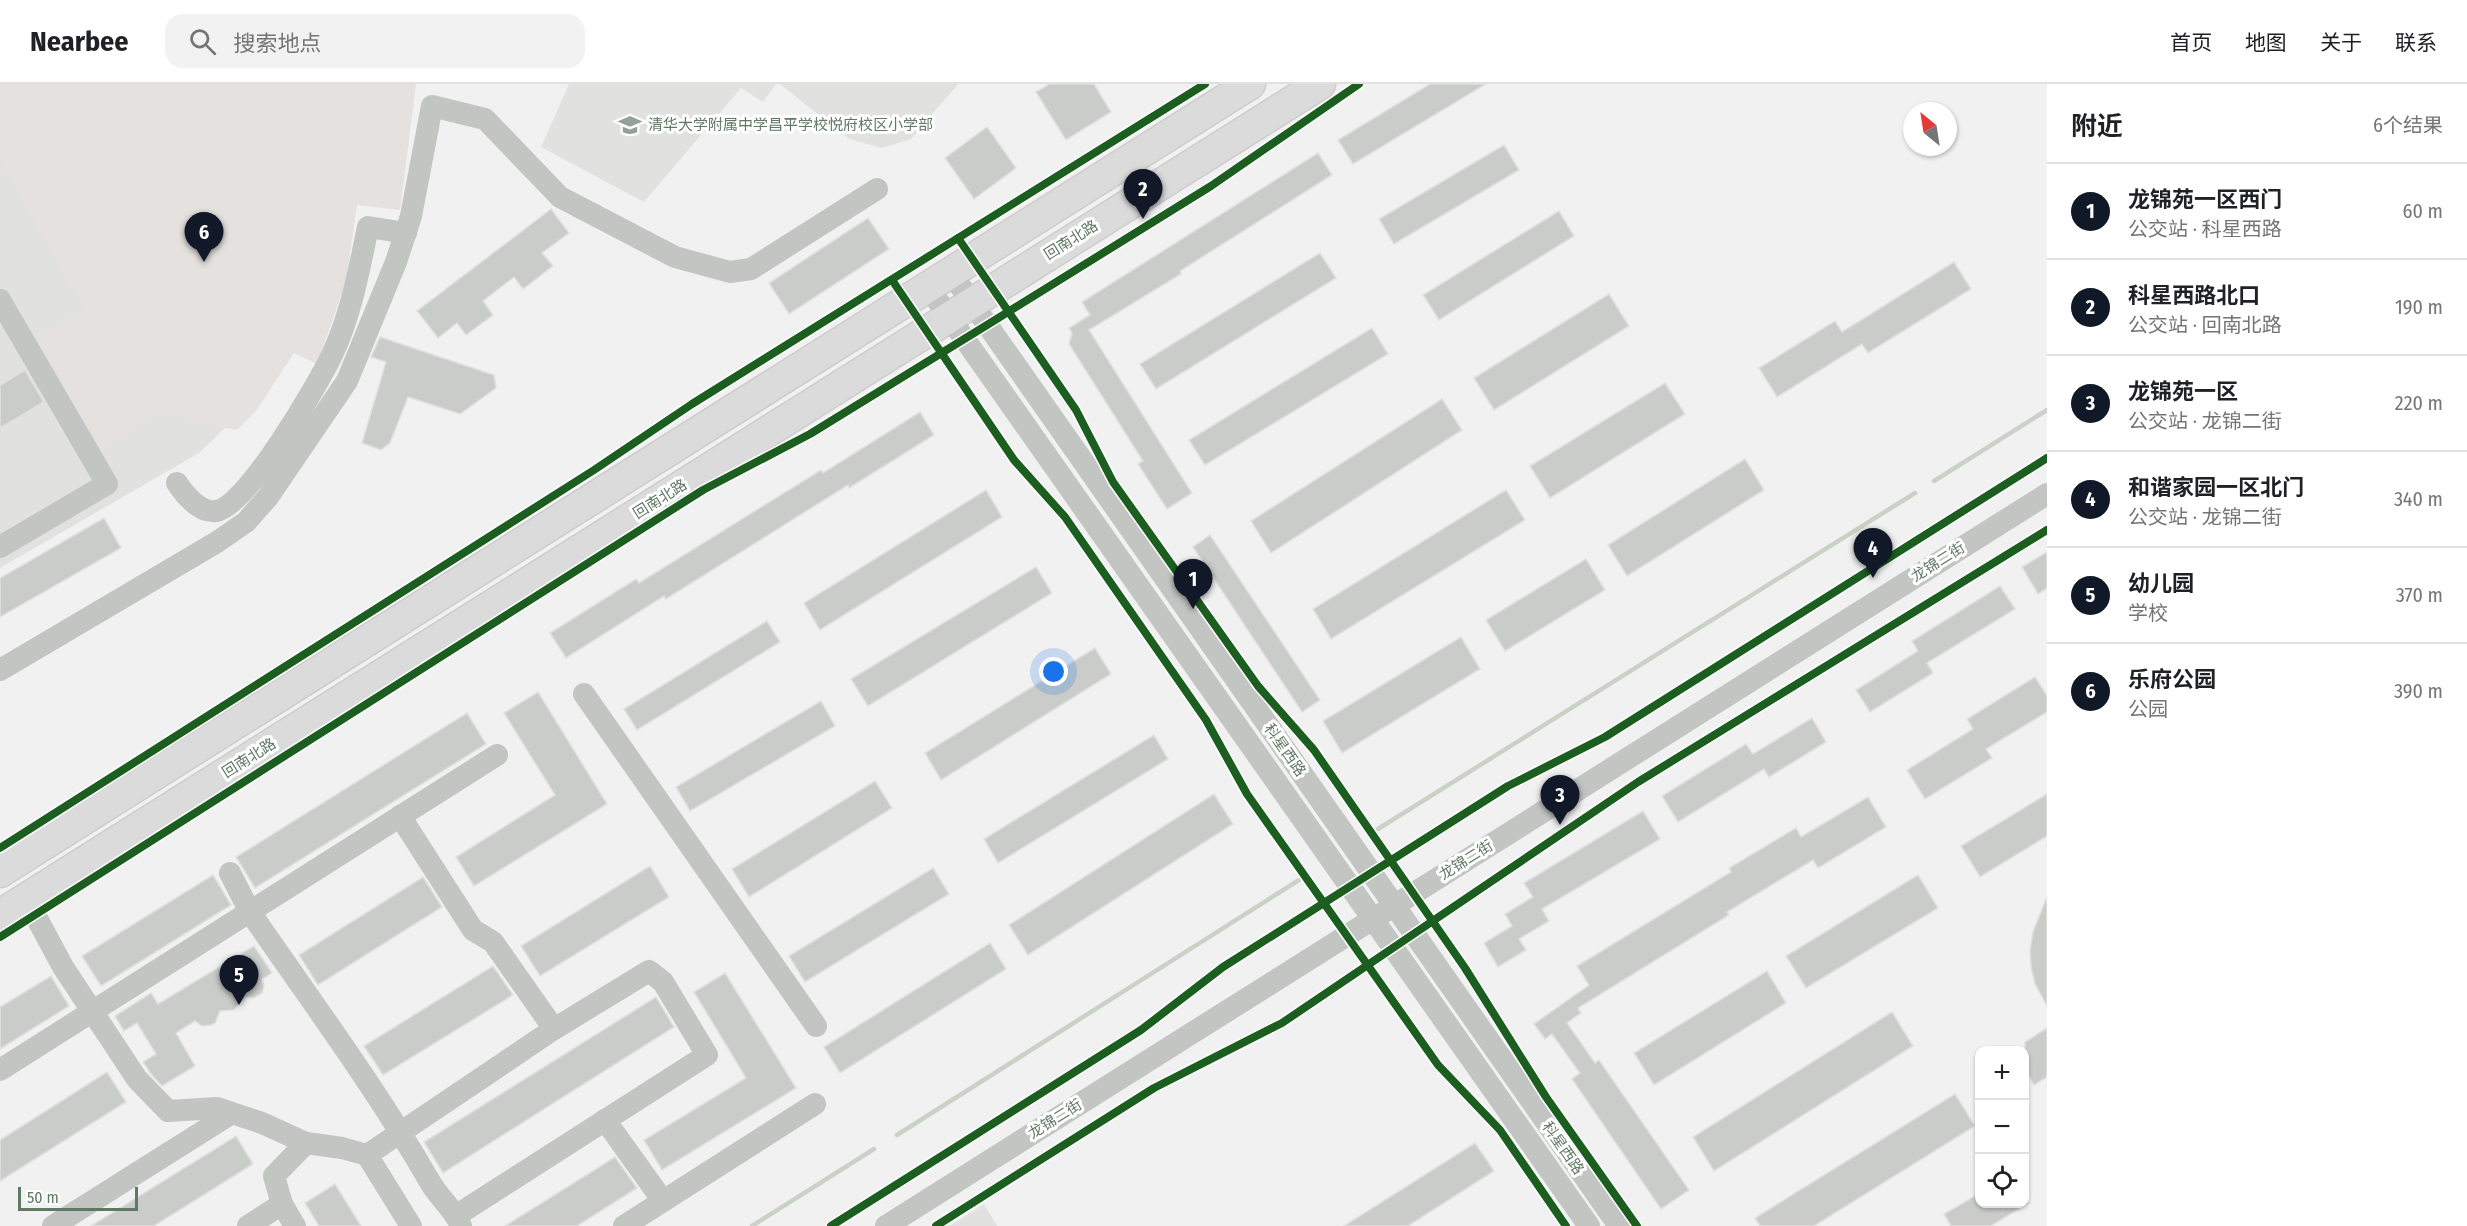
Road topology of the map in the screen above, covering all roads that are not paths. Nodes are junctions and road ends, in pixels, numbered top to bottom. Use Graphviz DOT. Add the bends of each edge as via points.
graph roads {
  1 [pos="1250,84"];
  2 [pos="1320,84"];
  3 [pos="877,189"];
  4 [pos="405,233"];
  5 [pos="939,280"];
  6 [pos="0,300"];
  7 [pos="961,310"];
  8 [pos="177,483"];
  9 [pos="2047,494"];
  10 [pos="0,547"];
  11 [pos="0,670"];
  12 [pos="584,694"];
  13 [pos="497,755"];
  14 [pos="400,816"];
  15 [pos="0,872"];
  16 [pos="230,873"];
  17 [pos="26,898"];
  18 [pos="1394,906"];
  19 [pos="250,912"];
  20 [pos="0,915"];
  21 [pos="1373,919"];
  22 [pos="92,1012"];
  23 [pos="816,1026"];
  24 [pos="554,1029"];
  25 [pos="0,1070"];
  26 [pos="815,1104"];
  27 [pos="232,1113"];
  28 [pos="605,1120"];
  29 [pos="401,1132"];
  30 [pos="306,1143"];
  31 [pos="368,1155"];
  32 [pos="663,1201"];
  33 [pos="282,1204"];
  34 [pos="459,1221"];
  35 [pos="53,1226"];
  36 [pos="248,1226"];
  37 [pos="295,1226"];
  38 [pos="411,1226"];
  39 [pos="624,1226"];
  40 [pos="886,1226"];
  41 [pos="1589,1226"];
  42 [pos="1618,1226"];
  1 -- 5 [label="main road"];
  2 -- 7 [label="main road, 回南北路"];
  3 -- 4 [label="street" via="752,269 730,272 675,257 560,197 484,119 432,106"];
  4 -- 8 [label="street" via="368,227 349,308 332,355 272,457 242,493 218,511 209,510 192,502"];
  4 -- 11 [label="street" via="346,381 268,497 246,522"];
  5 -- 7 [label="street, 科星西路"];
  5 -- 15 [label="main road"];
  6 -- 10 [label="street" via="107,484"];
  7 -- 17 [label="main road, 回南北路"];
  7 -- 18 [label="street, 科星西路"];
  7 -- 21 [label="street, 科星西路"];
  9 -- 18 [label="street, 龙锦二街"];
  12 -- 23 [label="street"];
  13 -- 14 [label="street"];
  14 -- 19 [label="street"];
  14 -- 24 [label="street" via="473,930 493,942"];
  16 -- 19 [label="street"];
  17 -- 20 [label="main road, 回南北路"];
  17 -- 22 [label="street"];
  18 -- 21 [label="street, 龙锦二街"];
  18 -- 42 [label="street, 科星西路"];
  19 -- 22 [label="street"];
  19 -- 29 [label="street"];
  21 -- 40 [label="street, 龙锦二街"];
  21 -- 41 [label="street, 科星西路"];
  22 -- 25 [label="street"];
  22 -- 27 [label="street" via="136,1078 168,1111 217,1108"];
  24 -- 28 [label="street" via="649,970 663,982 707,1055"];
  24 -- 29 [label="street"];
  26 -- 32 [label="street"];
  27 -- 30 [label="street"];
  27 -- 35 [label="street"];
  28 -- 32 [label="street"];
  28 -- 34 [label="street"];
  29 -- 31 [label="street"];
  29 -- 34 [label="street" via="439,1197"];
  30 -- 31 [label="street"];
  30 -- 33 [label="street" via="274,1176"];
  31 -- 38 [label="street"];
  32 -- 39 [label="street"];
  33 -- 36 [label="street"];
  33 -- 37 [label="street"];
}
